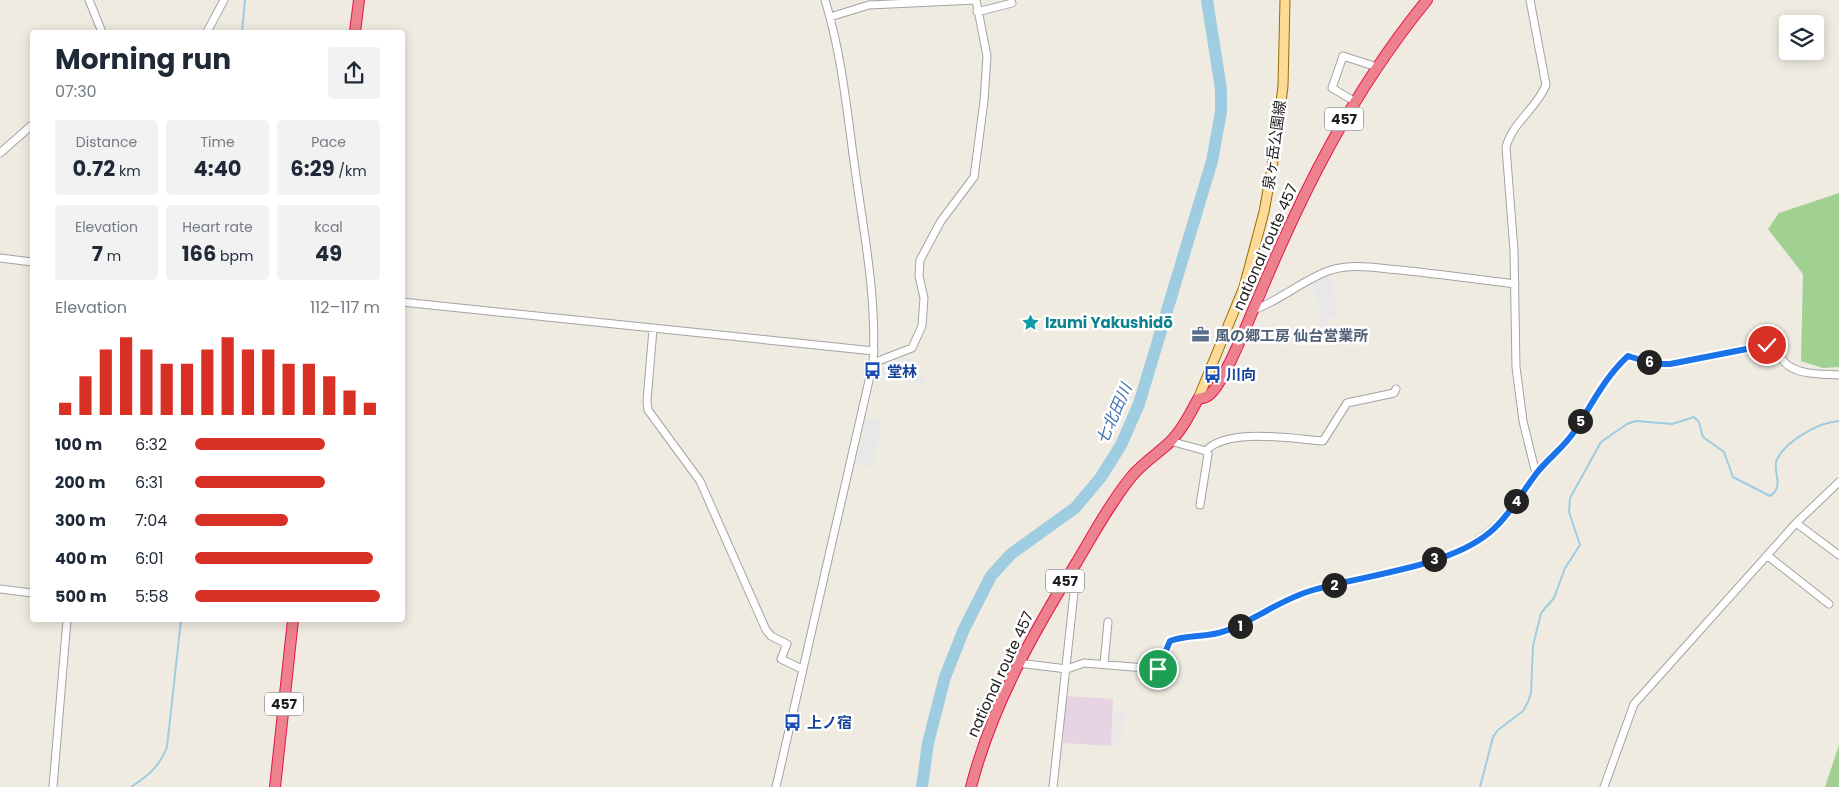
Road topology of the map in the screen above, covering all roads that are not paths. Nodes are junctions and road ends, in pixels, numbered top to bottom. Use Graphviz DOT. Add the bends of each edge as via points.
graph roads {
  1 [pos="89,0"];
  2 [pos="224,0"];
  3 [pos="359,0"];
  4 [pos="825,0"];
  5 [pos="976,0"];
  6 [pos="1285,0"];
  7 [pos="1427,0"];
  8 [pos="1530,0"];
  9 [pos="1012,3"];
  10 [pos="976,12"];
  11 [pos="830,17"];
  12 [pos="101,30"];
  13 [pos="208,30"];
  14 [pos="355,30"];
  15 [pos="1376,67"];
  16 [pos="1354,101"];
  17 [pos="30,127"];
  18 [pos="0,152"];
  19 [pos="0,258"];
  20 [pos="30,262"];
  21 [pos="1515,284"];
  22 [pos="405,302"];
  23 [pos="1253,310"];
  24 [pos="653,329"];
  25 [pos="874,351"];
  26 [pos="873,363"];
  27 [pos="1839,375"];
  28 [pos="1396,390"];
  29 [pos="1198,399"];
  30 [pos="1170,442"];
  31 [pos="1206,450"];
  32 [pos="1536,474"];
  33 [pos="1839,482"];
  34 [pos="1200,505"];
  35 [pos="1796,523"];
  36 [pos="1839,555"];
  37 [pos="1768,556"];
  38 [pos="1073,567"];
  39 [pos="0,589"];
  40 [pos="30,593"];
  41 [pos="1829,604"];
  42 [pos="67,622"];
  43 [pos="293,622"];
  44 [pos="1108,622"];
  45 [pos="1018,663"];
  46 [pos="1104,664"];
  47 [pos="802,669"];
  48 [pos="1067,669"];
  49 [pos="53,787"];
  50 [pos="275,787"];
  51 [pos="776,787"];
  52 [pos="971,787"];
  53 [pos="1053,787"];
  54 [pos="1604,787"];
  1 -- 12 [label="street"];
  2 -- 13 [label="street"];
  3 -- 14 [label="highway"];
  4 -- 11 [label="street"];
  5 -- 10 [label="street"];
  5 -- 11 [label="street" via="869,5"];
  6 -- 29 [label="main road, 泉ヶ岳公園線" via="1283,86 1264,212 1244,287"];
  7 -- 15 [label="highway, national route 457 / 457"];
  8 -- 21 [label="street" via="1546,85 1508,138 1506,147"];
  9 -- 10 [label="street"];
  10 -- 26 [label="street" via="987,56 974,177 941,221 920,260 919,276 924,298 922,326 912,348"];
  11 -- 25 [label="street" via="843,78 867,254"];
  15 -- 16 [label="highway, national route 457 / 457"];
  15 -- 16 [label="street" via="1343,56 1332,88"];
  16 -- 23 [label="highway, national route 457 / 457" via="1317,166"];
  17 -- 18 [label="street"];
  19 -- 20 [label="street"];
  21 -- 23 [label="street" via="1352,266 1312,278 1268,305"];
  21 -- 32 [label="street" via="1518,393"];
  22 -- 24 [label="street"];
  23 -- 29 [label="highway, national route 457 / 457" via="1218,384 1211,394"];
  24 -- 25 [label="street"];
  24 -- 47 [label="street" via="648,410 700,481 766,630 787,644 781,660"];
  25 -- 26 [label="street"];
  26 -- 47 [label="street"];
  27 -- 32 [label="street" via="1791,368 1773,347 1767,345 1670,364 1654,364 1628,356 1595,395 1576,430"];
  28 -- 31 [label="street" via="1347,403 1322,441 1244,437 1215,442"];
  29 -- 30 [label="highway, national route 457 / 457"];
  30 -- 31 [label="street"];
  30 -- 38 [label="highway, national route 457 / 457" via="1133,475"];
  31 -- 34 [label="street"];
  32 -- 46 [label="street" via="1494,528 1446,555 1390,573 1308,591 1222,632 1170,641 1158,669"];
  33 -- 35 [label="street"];
  35 -- 36 [label="street"];
  35 -- 37 [label="street"];
  37 -- 41 [label="street"];
  37 -- 54 [label="street" via="1634,704"];
  38 -- 45 [label="highway, national route 457 / 457"];
  38 -- 48 [label="street" via="1076,574"];
  39 -- 40 [label="street"];
  42 -- 49 [label="street"];
  43 -- 50 [label="highway, 457"];
  44 -- 46 [label="street"];
  45 -- 48 [label="street"];
  45 -- 52 [label="highway, national route 457 / 457" via="995,713"];
  46 -- 48 [label="street" via="1084,663"];
  47 -- 51 [label="street"];
  48 -- 53 [label="street"];
}
